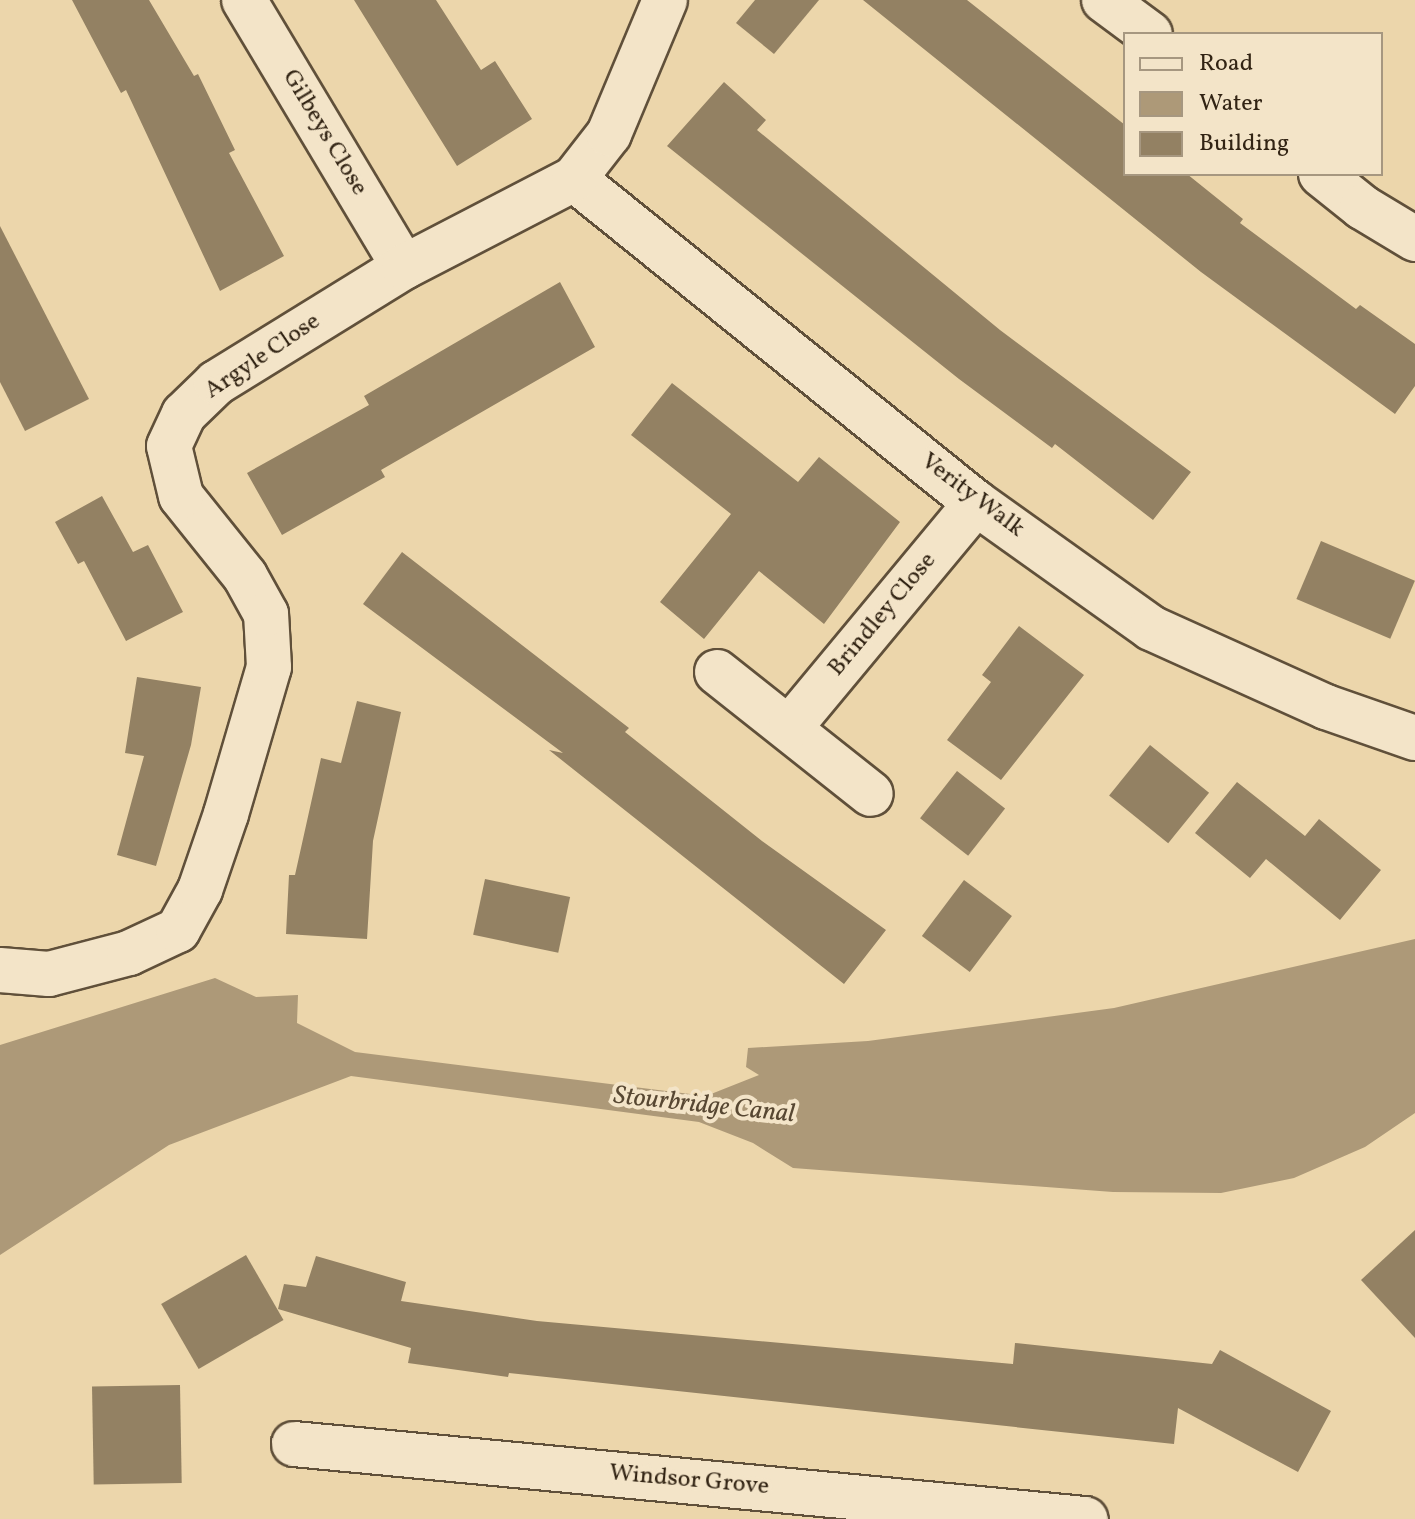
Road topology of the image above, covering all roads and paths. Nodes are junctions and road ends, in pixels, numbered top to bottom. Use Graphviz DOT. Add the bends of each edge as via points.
graph roads {
  1 [pos="244,0"];
  2 [pos="665,0"];
  3 [pos="1104,0"];
  4 [pos="1147,32"];
  5 [pos="1323,176"];
  6 [pos="574,179"];
  7 [pos="1415,239"];
  8 [pos="404,267"];
  9 [pos="976,503"];
  10 [pos="717,672"];
  11 [pos="791,726"];
  12 [pos="1415,738"];
  13 [pos="871,794"];
  14 [pos="0,970"];
  15 [pos="294,1444"];
  16 [pos="1085,1519"];
  1 -- 8 [label="street, Gilbeys Close"];
  2 -- 6 [label="street, Argyle Close" via="609,134"];
  3 -- 4 [label="street"];
  5 -- 7 [label="street"];
  6 -- 8 [label="street, Argyle Close"];
  6 -- 9 [label="street, Verity Walk"];
  8 -- 14 [label="street, Argyle Close" via="216,383 184,414 169,446 181,496 245,576 266,614 269,667 200,890 178,930 129,953 49,974"];
  9 -- 11 [label="street, Brindley Close"];
  9 -- 12 [label="street, Verity Walk" via="1151,628 1326,707"];
  10 -- 11 [label="street"];
  11 -- 13 [label="street"];
  15 -- 16 [label="street, Windsor Grove"];
}
